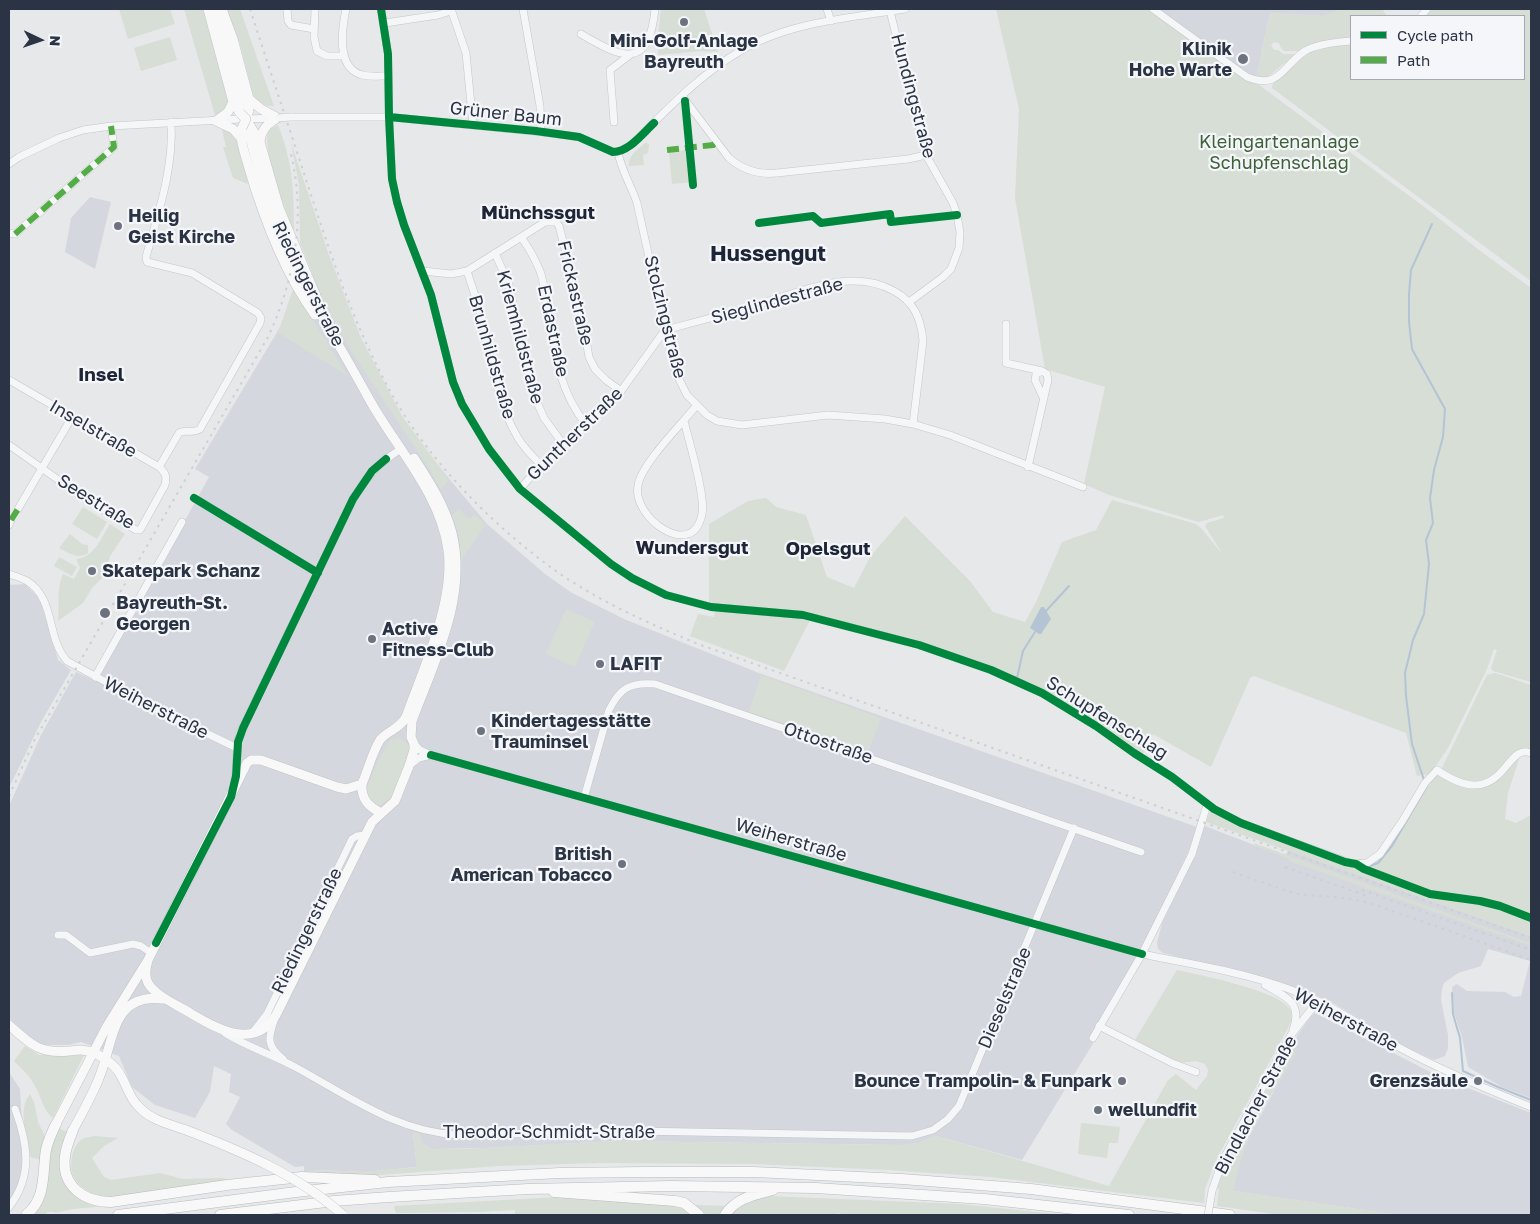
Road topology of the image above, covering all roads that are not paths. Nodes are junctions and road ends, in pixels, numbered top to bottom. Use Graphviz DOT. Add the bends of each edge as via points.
graph roads {
  1 [pos="208,9"];
  2 [pos="214,9"];
  3 [pos="222,9"];
  4 [pos="287,9"];
  5 [pos="315,9"];
  6 [pos="346,9"];
  7 [pos="382,9"];
  8 [pos="523,9"];
  9 [pos="655,9"];
  10 [pos="828,9"];
  11 [pos="1153,9"];
  12 [pos="451,10"];
  13 [pos="898,10"];
  14 [pos="831,21"];
  15 [pos="385,23"];
  16 [pos="314,29"];
  17 [pos="581,34"];
  18 [pos="1350,40"];
  19 [pos="632,54"];
  20 [pos="344,56"];
  21 [pos="389,76"];
  22 [pos="682,96"];
  23 [pos="249,99"];
  24 [pos="233,102"];
  25 [pos="388,117"];
  26 [pos="278,118"];
  27 [pos="216,120"];
  28 [pos="245,121"];
  29 [pos="171,122"];
  30 [pos="614,122"];
  31 [pos="473,124"];
  32 [pos="111,126"];
  33 [pos="541,132"];
  34 [pos="260,142"];
  35 [pos="618,152"];
  36 [pos="926,155"];
  37 [pos="9,164"];
  38 [pos="9,233"];
  39 [pos="521,237"];
  40 [pos="495,253"];
  41 [pos="423,271"];
  42 [pos="467,271"];
  43 [pos="910,302"];
  44 [pos="1006,324"];
  45 [pos="329,329"];
  46 [pos="665,330"];
  47 [pos="1042,372"];
  48 [pos="9,380"];
  49 [pos="363,386"];
  50 [pos="621,391"];
  51 [pos="1043,397"];
  52 [pos="696,406"];
  53 [pos="72,417"];
  54 [pos="684,421"];
  55 [pos="586,424"];
  56 [pos="914,424"];
  57 [pos="562,444"];
  58 [pos="9,445"];
  59 [pos="401,449"];
  60 [pos="540,464"];
  61 [pos="159,467"];
  62 [pos="1028,467"];
  63 [pos="42,468"];
  64 [pos="1083,487"];
  65 [pos="520,489"];
  66 [pos="18,509"];
  67 [pos="182,522"];
  68 [pos="9,574"];
  69 [pos="428,654"];
  70 [pos="430,671"];
  71 [pos="95,677"];
  72 [pos="412,721"];
  73 [pos="394,730"];
  74 [pos="412,740"];
  75 [pos="237,748"];
  76 [pos="1531,753"];
  77 [pos="432,755"];
  78 [pos="410,766"];
  79 [pos="362,784"];
  80 [pos="230,797"];
  81 [pos="584,798"];
  82 [pos="1207,805"];
  83 [pos="384,811"];
  84 [pos="1074,828"];
  85 [pos="365,835"];
  86 [pos="1142,852"];
  87 [pos="1036,924"];
  88 [pos="58,935"];
  89 [pos="1142,954"];
  90 [pos="149,956"];
  91 [pos="1251,978"];
  92 [pos="166,999"];
  93 [pos="1318,1001"];
  94 [pos="276,1015"];
  95 [pos="9,1025"];
  96 [pos="1099,1026"];
  97 [pos="223,1031"];
  98 [pos="252,1033"];
  99 [pos="1292,1035"];
  100 [pos="1093,1038"];
  101 [pos="94,1052"];
  102 [pos="106,1060"];
  103 [pos="296,1068"];
  104 [pos="1196,1072"];
  105 [pos="1531,1107"];
  106 [pos="15,1109"];
  107 [pos="56,1124"];
  108 [pos="73,1130"];
  109 [pos="933,1130"];
  110 [pos="388,1182"];
  111 [pos="786,1187"];
  112 [pos="528,1189"];
  113 [pos="9,1207"];
  114 [pos="26,1215"];
  115 [pos="118,1215"];
  116 [pos="220,1215"];
  117 [pos="343,1215"];
  118 [pos="699,1215"];
  119 [pos="725,1215"];
  120 [pos="1129,1215"];
  121 [pos="1208,1215"];
  122 [pos="1230,1215"];
  1 -- 24 [label="main road"];
  2 -- 28 [label="main road"];
  3 -- 23 [label="main road"];
  4 -- 16 [label="street" via="291,25"];
  5 -- 16 [label="street"];
  6 -- 20 [label="street"];
  7 -- 15 [label="street, Schupfenschlag"];
  8 -- 33 [label="street" via="540,106"];
  9 -- 19 [label="street" via="650,37 639,51"];
  10 -- 14 [label="street"];
  11 -- 18 [label="street" via="1246,77 1261,82 1278,76 1306,50"];
  12 -- 15 [label="street"];
  12 -- 31 [label="street" via="466,53"];
  13 -- 14 [label="street"];
  13 -- 36 [label="street, Hundingstraße"];
  14 -- 22 [label="street" via="788,31 737,52"];
  15 -- 21 [label="street, Schupfenschlag"];
  16 -- 20 [label="street" via="317,52"];
  17 -- 19 [label="street" via="615,52"];
  19 -- 30 [label="street" via="610,70"];
  20 -- 21 [label="street" via="359,74"];
  21 -- 25 [label="street, Schupfenschlag"];
  22 -- 35 [label="street" via="631,145"];
  22 -- 36 [label="street" via="729,158 756,173 777,174"];
  23 -- 26 [label="main road"];
  23 -- 28 [label="main road"];
  24 -- 27 [label="main road" via="228,112"];
  24 -- 28 [label="main road"];
  25 -- 26 [label="street, Grüner Baum, bridge"];
  25 -- 31 [label="street, Grüner Baum"];
  25 -- 41 [label="street, Schupfenschlag" via="392,179 404,225"];
  26 -- 28 [label="street, Grüner Baum"];
  26 -- 34 [label="main road" via="266,125"];
  27 -- 28 [label="street, Grüner Baum"];
  27 -- 28 [label="main road" via="233,129"];
  27 -- 29 [label="street, Grüner Baum"];
  28 -- 34 [label="main road"];
  28 -- 45 [label="main road, Riedingerstraße" via="279,231"];
  28 -- 45 [label="main road" via="257,195 281,254 307,304"];
  29 -- 32 [label="street, Grüner Baum"];
  29 -- 61 [label="street" via="170,164 147,262 192,274 258,313 260,323 200,429 179,433"];
  31 -- 33 [label="street, Grüner Baum"];
  32 -- 37 [label="street, Grüner Baum" via="59,138"];
  32 -- 38 [label="street" via="114,147 15,234"];
  33 -- 35 [label="street, Grüner Baum" via="579,137"];
  34 -- 45 [label="main road" via="279,208"];
  35 -- 46 [label="street, Stolzingstraße" via="639,210"];
  36 -- 43 [label="street, Hundingstraße" via="958,215 960,240 951,269"];
  39 -- 40 [label="street"];
  39 -- 50 [label="street, Frickastraße" via="545,222 556,222 559,226 580,306 589,357 595,369"];
  39 -- 55 [label="street, Erdastraße" via="540,273 566,391"];
  40 -- 42 [label="street"];
  40 -- 57 [label="street, Kriemhildstraße" via="509,285 532,392 544,418"];
  41 -- 42 [label="street" via="451,274"];
  41 -- 65 [label="street, Schupfenschlag" via="462,404"];
  42 -- 60 [label="street, Brunhildstraße" via="504,406 518,437"];
  43 -- 46 [label="street, Sieglindestraße" via="876,283 840,282"];
  43 -- 56 [label="street" via="922,327 923,341"];
  44 -- 47 [label="street" via="1006,363"];
  45 -- 49 [label="main road, Riedingerstraße"];
  46 -- 50 [label="street, Guntherstraße"];
  46 -- 52 [label="street, Stolzingstraße" via="680,384"];
  47 -- 51 [label="street" via="1048,377"];
  47 -- 51 [label="street" via="1036,374 1035,380"];
  48 -- 53 [label="street, Inselstraße"];
  49 -- 59 [label="main road, Riedingerstraße"];
  49 -- 70 [label="main road, Riedingerstraße" via="426,476 452,532 456,551 455,590 450,617"];
  50 -- 55 [label="street, Guntherstraße"];
  51 -- 62 [label="street"];
  52 -- 54 [label="street"];
  52 -- 56 [label="street, Stolzingstraße" via="717,421 742,425 828,415"];
  53 -- 61 [label="street, Inselstraße"];
  53 -- 63 [label="street"];
  54 -- 54 [label="street" via="642,472 637,490 643,507 660,528 674,535 688,534 699,523 703,508"];
  55 -- 57 [label="street, Guntherstraße"];
  56 -- 62 [label="street, Stolzingstraße"];
  57 -- 60 [label="street, Guntherstraße"];
  58 -- 63 [label="street, Seestraße"];
  59 -- 69 [label="main road, Riedingerstraße" via="431,499 448,551 444,604"];
  59 -- 75 [label="street" via="372,471 353,499 243,728"];
  60 -- 65 [label="street, Guntherstraße"];
  61 -- 63 [label="street, Seestraße" via="166,476 165,485 140,530"];
  62 -- 64 [label="street, Stolzingstraße"];
  63 -- 66 [label="street"];
  65 -- 82 [label="street, Schupfenschlag" via="611,564 666,595 711,607 802,614 919,645 990,670 1042,693 1096,726"];
  67 -- 71 [label="street"];
  68 -- 71 [label="street, Weiherstraße" via="28,582 46,603 62,656"];
  69 -- 70 [label="main road"];
  69 -- 73 [label="main road, Riedingerstraße" via="406,717"];
  70 -- 72 [label="main road, Riedingerstraße"];
  71 -- 75 [label="street, Weiherstraße"];
  72 -- 74 [label="main road, Riedingerstraße"];
  72 -- 77 [label="street" via="421,746"];
  73 -- 74 [label="main road" via="402,731"];
  73 -- 79 [label="main road, Riedingerstraße" via="380,741"];
  74 -- 77 [label="street, Weiherstraße" via="420,750"];
  74 -- 78 [label="main road, Riedingerstraße"];
  75 -- 80 [label="street"];
  76 -- 82 [label="street, Schupfenschlag" via="1516,754 1496,779 1479,786 1465,784 1436,770 1380,854 1361,864 1345,862 1241,823"];
  77 -- 78 [label="street" via="419,758"];
  77 -- 81 [label="street, Weiherstraße"];
  78 -- 83 [label="main road, Riedingerstraße" via="395,801"];
  79 -- 80 [label="main road" via="346,789 261,760 251,760"];
  79 -- 83 [label="main road" via="365,802"];
  80 -- 90 [label="main road"];
  81 -- 84 [label="street, Ottostraße" via="614,700 633,684 647,683 667,687"];
  81 -- 87 [label="street, Weiherstraße"];
  82 -- 89 [label="street" via="1192,854"];
  83 -- 85 [label="main road, Riedingerstraße" via="372,822"];
  84 -- 86 [label="street, Ottostraße"];
  84 -- 87 [label="street, Dieselstraße"];
  85 -- 94 [label="main road, Riedingerstraße"];
  85 -- 98 [label="street, Riedingerstraße" via="352,839 267,1014"];
  87 -- 89 [label="street, Weiherstraße"];
  87 -- 109 [label="street, Dieselstraße" via="959,1106 948,1120"];
  88 -- 90 [label="street" via="66,935 90,953 133,944 141,946"];
  89 -- 91 [label="street, Weiherstraße"];
  89 -- 96 [label="street"];
  90 -- 92 [label="main road, Theodor-Schmidt-Straße" via="147,981"];
  90 -- 101 [label="main road"];
  91 -- 93 [label="street, Weiherstraße"];
  91 -- 99 [label="street" via="1291,1001 1297,1011"];
  92 -- 97 [label="main road, Theodor-Schmidt-Straße"];
  92 -- 102 [label="main road" via="144,998 124,1010 115,1027"];
  93 -- 99 [label="street, Bindlacher Straße"];
  93 -- 105 [label="street, Weiherstraße" via="1443,1070"];
  94 -- 98 [label="main road, Riedingerstraße" via="264,1028"];
  94 -- 103 [label="street" via="270,1044 277,1054"];
  95 -- 101 [label="main road" via="32,1046 46,1051"];
  96 -- 100 [label="street"];
  96 -- 104 [label="street"];
  97 -- 98 [label="main road"];
  97 -- 103 [label="street, Theodor-Schmidt-Straße"];
  99 -- 121 [label="street, Bindlacher Straße, bridge" via="1216,1174"];
  101 -- 102 [label="main road"];
  101 -- 107 [label="main road"];
  102 -- 108 [label="main road"];
  102 -- 117 [label="main road, bridge" via="121,1074 131,1097 155,1119 267,1165"];
  103 -- 109 [label="street, Theodor-Schmidt-Straße" via="403,1125 440,1134 636,1130 891,1137"];
  106 -- 113 [label="street" via="27,1163 20,1188"];
  107 -- 114 [label="highway" via="46,1148 41,1193"];
  108 -- 110 [label="highway" via="65,1155 66,1171 78,1192 96,1201 302,1177 368,1178"];
  110 -- 115 [label="highway"];
  110 -- 122 [label="highway" via="599,1172 762,1172 1031,1189"];
  111 -- 112 [label="highway"];
  111 -- 119 [label="highway" via="742,1199"];
  111 -- 120 [label="highway" via="984,1199"];
  112 -- 116 [label="highway" via="334,1201"];
  112 -- 118 [label="highway" via="675,1201 684,1203"];
}
